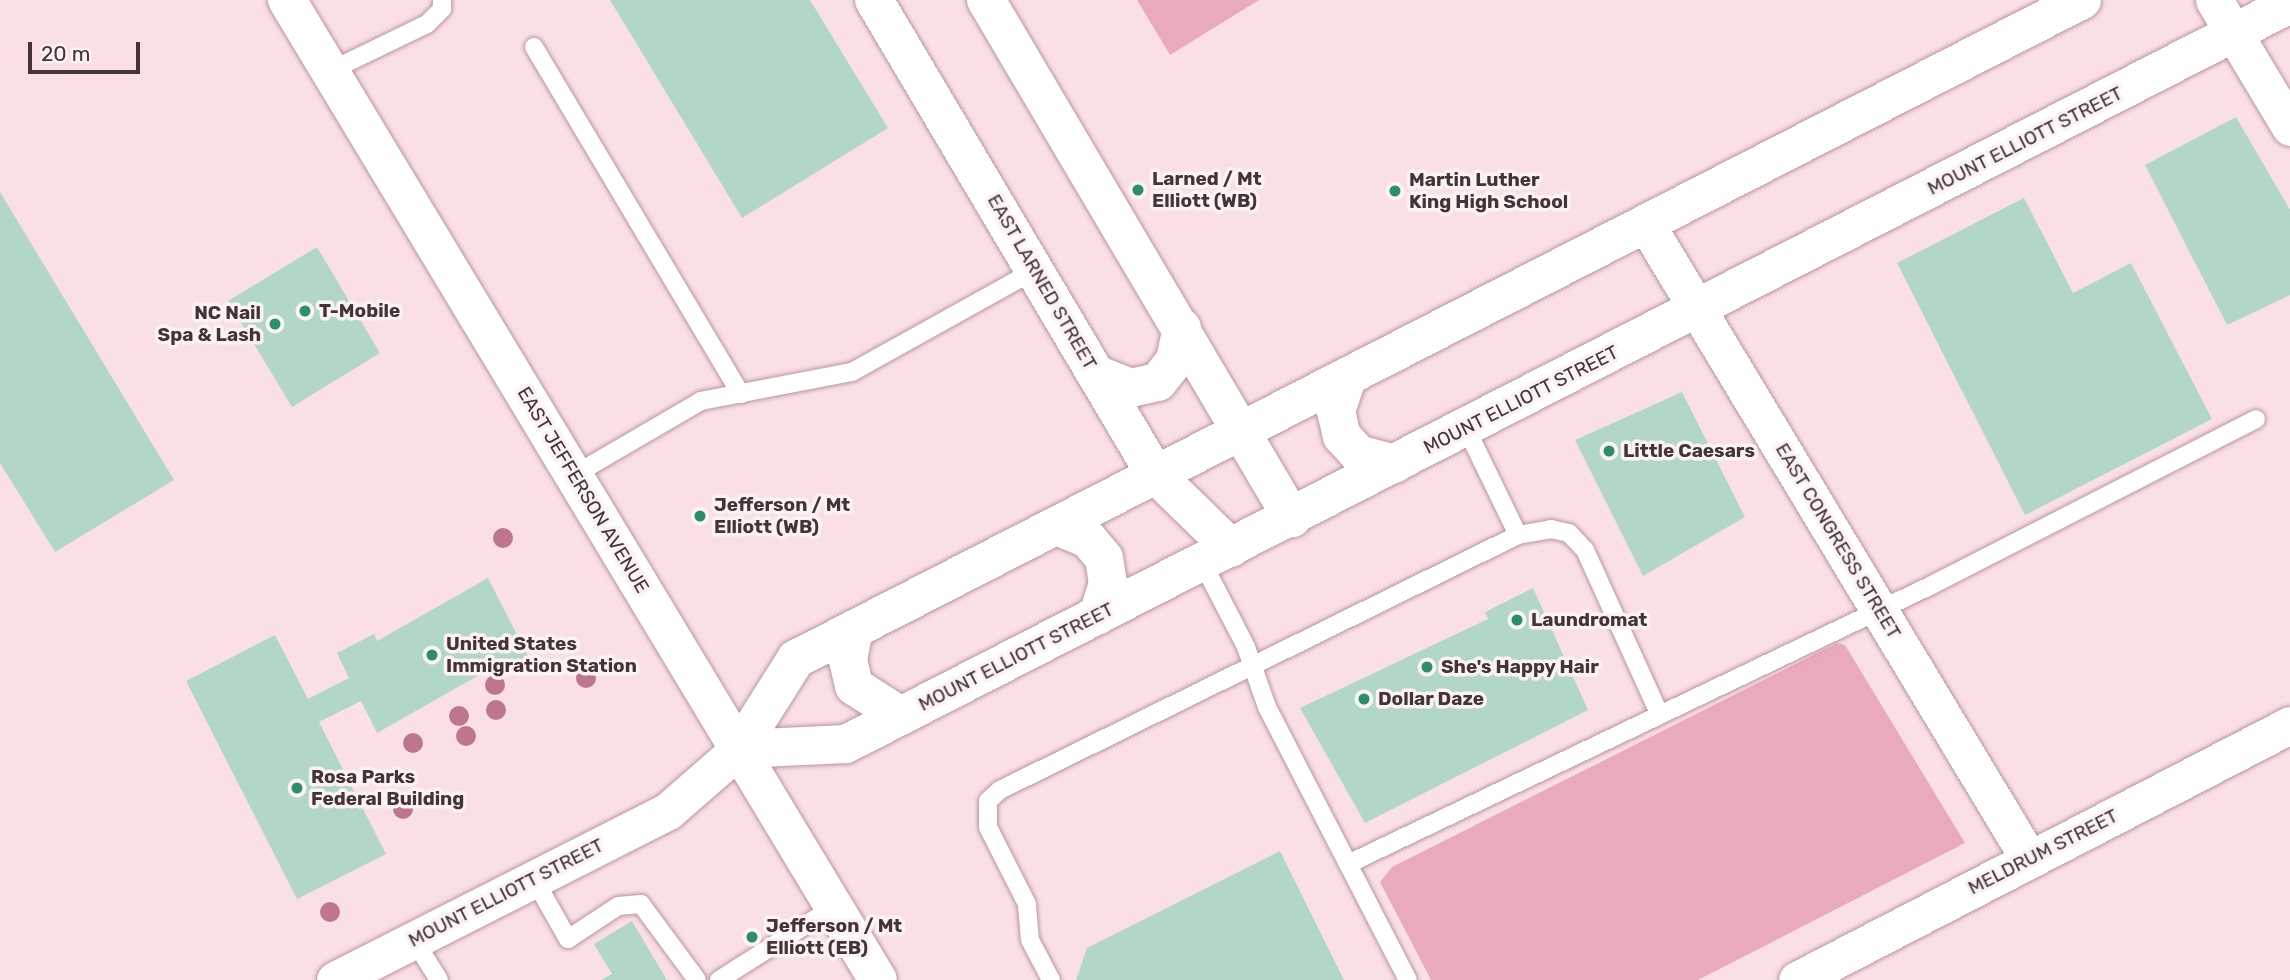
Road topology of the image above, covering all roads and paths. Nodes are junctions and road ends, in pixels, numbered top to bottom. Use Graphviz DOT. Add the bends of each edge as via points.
graph roads {
  1 [pos="287,0"];
  2 [pos="442,0"];
  3 [pos="874,0"];
  4 [pos="986,0"];
  5 [pos="2082,0"];
  6 [pos="2214,0"];
  7 [pos="2290,4"];
  8 [pos="2234,34"];
  9 [pos="534,47"];
  10 [pos="330,71"];
  11 [pos="2290,127"];
  12 [pos="1646,223"];
  13 [pos="1035,270"];
  14 [pos="1696,309"];
  15 [pos="1182,327"];
  16 [pos="1096,374"];
  17 [pos="1348,376"];
  18 [pos="741,394"];
  19 [pos="2256,419"];
  20 [pos="1466,428"];
  21 [pos="1242,429"];
  22 [pos="1395,464"];
  23 [pos="1155,474"];
  24 [pos="574,475"];
  25 [pos="1292,518"];
  26 [pos="1057,526"];
  27 [pos="1518,535"];
  28 [pos="1216,555"];
  29 [pos="1879,610"];
  30 [pos="1098,616"];
  31 [pos="855,629"];
  32 [pos="1253,667"];
  33 [pos="1659,713"];
  34 [pos="901,716"];
  35 [pos="2290,725"];
  36 [pos="739,749"];
  37 [pos="2029,859"];
  38 [pos="1348,864"];
  39 [pos="534,879"];
  40 [pos="834,907"];
  41 [pos="414,940"];
  42 [pos="335,980"];
  43 [pos="439,980"];
  44 [pos="697,980"];
  45 [pos="719,980"];
  46 [pos="878,980"];
  47 [pos="1051,980"];
  48 [pos="1408,980"];
  49 [pos="1797,980"];
  1 -- 10 [label="main road, EAST JEFFERSON AVENUE"];
  2 -- 10 [label="lane" via="427,24"];
  3 -- 13 [label="main road, EAST LARNED STREET"];
  4 -- 15 [label="main road"];
  5 -- 12 [label="main road, MOUNT ELLIOTT STREET"];
  6 -- 8 [label="street"];
  7 -- 8 [label="main road, MOUNT ELLIOTT STREET"];
  8 -- 11 [label="street"];
  8 -- 14 [label="main road, MOUNT ELLIOTT STREET"];
  9 -- 18 [label="lane"];
  10 -- 24 [label="main road, EAST JEFFERSON AVENUE"];
  12 -- 14 [label="street, EAST CONGRESS STREET"];
  12 -- 17 [label="main road, MOUNT ELLIOTT STREET"];
  13 -- 16 [label="main road, EAST LARNED STREET"];
  13 -- 18 [label="lane" via="852,372"];
  14 -- 20 [label="main road, MOUNT ELLIOTT STREET"];
  14 -- 29 [label="street, EAST CONGRESS STREET"];
  15 -- 16 [label="main road" via="1175,360 1158,382 1131,388"];
  15 -- 21 [label="main road"];
  16 -- 23 [label="main road, EAST LARNED STREET"];
  17 -- 21 [label="main road, MOUNT ELLIOTT STREET"];
  17 -- 22 [label="main road" via="1336,411 1342,436 1358,454"];
  18 -- 24 [label="lane" via="701,401"];
  19 -- 29 [label="lane"];
  20 -- 22 [label="main road, MOUNT ELLIOTT STREET"];
  20 -- 27 [label="lane"];
  21 -- 23 [label="main road, MOUNT ELLIOTT STREET"];
  21 -- 25 [label="main road"];
  22 -- 25 [label="main road, MOUNT ELLIOTT STREET"];
  23 -- 26 [label="main road, MOUNT ELLIOTT STREET"];
  23 -- 28 [label="main road, EAST LARNED STREET"];
  24 -- 36 [label="main road, EAST JEFFERSON AVENUE"];
  25 -- 28 [label="main road, MOUNT ELLIOTT STREET"];
  26 -- 30 [label="main road" via="1088,539 1104,558 1108,583"];
  26 -- 31 [label="main road, MOUNT ELLIOTT STREET"];
  27 -- 32 [label="lane"];
  27 -- 33 [label="lane" via="1551,528 1569,533 1585,550"];
  28 -- 30 [label="main road, MOUNT ELLIOTT STREET"];
  28 -- 32 [label="lane"];
  29 -- 33 [label="lane"];
  29 -- 37 [label="street, EAST CONGRESS STREET"];
  30 -- 34 [label="main road, MOUNT ELLIOTT STREET"];
  31 -- 34 [label="main road" via="848,660 854,686"];
  31 -- 36 [label="main road, MOUNT ELLIOTT STREET" via="796,659"];
  32 -- 38 [label="lane"];
  32 -- 47 [label="lane" via="1000,790 988,801 988,827 1027,904 1030,940"];
  33 -- 38 [label="lane"];
  34 -- 36 [label="main road, MOUNT ELLIOTT STREET" via="846,744"];
  35 -- 37 [label="street, MELDRUM STREET"];
  36 -- 39 [label="street, MOUNT ELLIOTT STREET" via="668,811"];
  36 -- 40 [label="main road, EAST JEFFERSON AVENUE"];
  37 -- 49 [label="street, MELDRUM STREET"];
  38 -- 48 [label="lane"];
  39 -- 41 [label="street, MOUNT ELLIOTT STREET"];
  39 -- 44 [label="lane" via="568,939 618,906 641,904"];
  40 -- 45 [label="lane"];
  40 -- 46 [label="main road, EAST JEFFERSON AVENUE"];
  41 -- 42 [label="street, MOUNT ELLIOTT STREET"];
  41 -- 43 [label="lane"];
}
